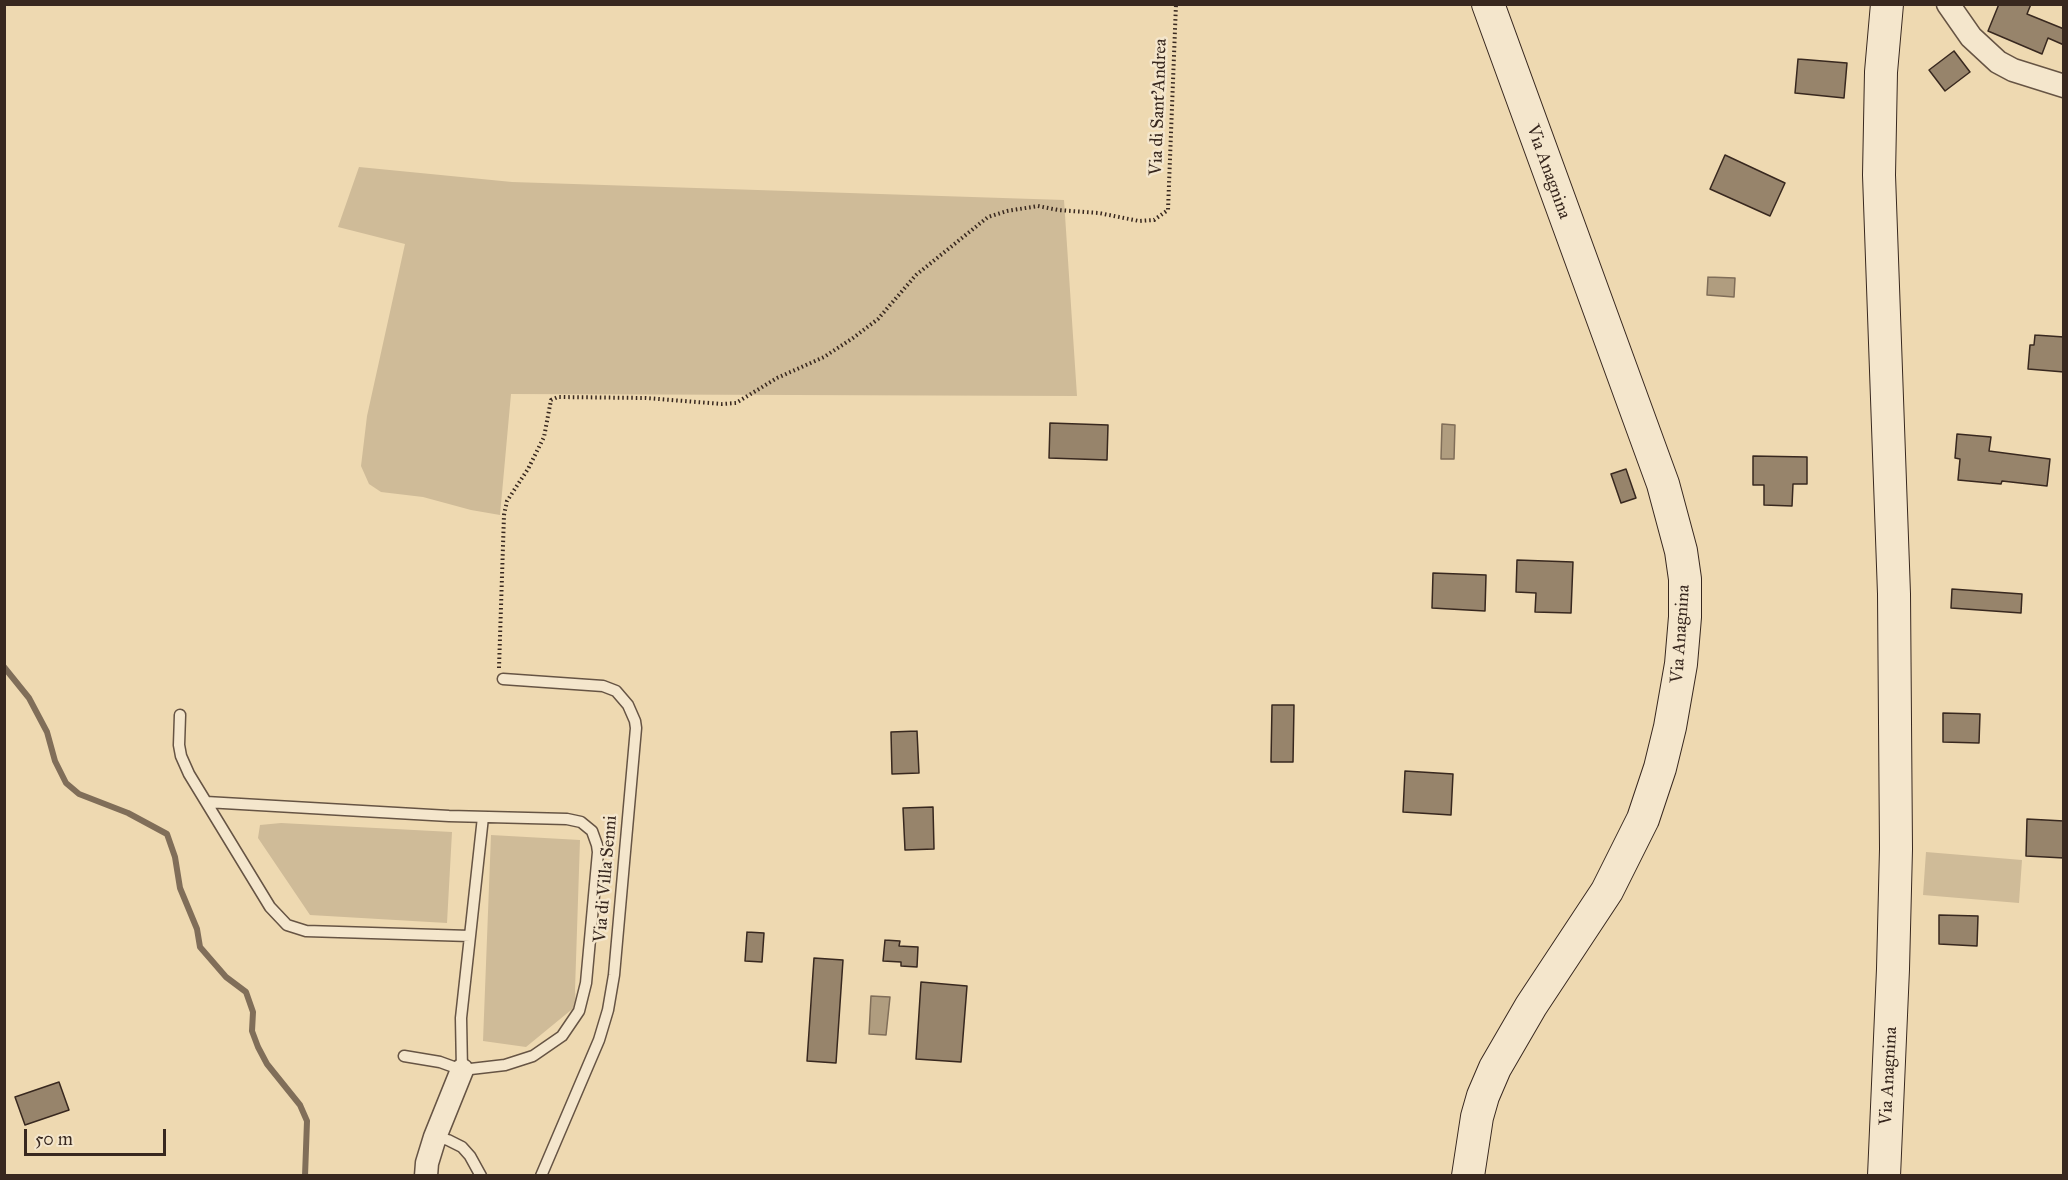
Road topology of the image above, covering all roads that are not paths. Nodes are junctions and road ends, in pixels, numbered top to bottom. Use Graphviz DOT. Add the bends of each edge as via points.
graph roads {
  1 [pos="1488,4"];
  2 [pos="1887,4"];
  3 [pos="1948,4"];
  4 [pos="2064,86"];
  5 [pos="503,679"];
  6 [pos="180,715"];
  7 [pos="206,802"];
  8 [pos="483,817"];
  9 [pos="470,936"];
  10 [pos="404,1056"];
  11 [pos="462,1070"];
  12 [pos="435,1137"];
  13 [pos="424,1171"];
  14 [pos="481,1176"];
  15 [pos="541,1176"];
  16 [pos="1468,1176"];
  17 [pos="1884,1176"];
  1 -- 16 [label="main road, Via Anagnina" via="1663,484 1682,551 1685,617 1670,727 1643,819 1607,891 1498,1062 1479,1110"];
  2 -- 17 [label="main road, Via Anagnina" via="1878,175 1894,594 1896,860"];
  3 -- 4 [label="street" via="1971,37 1998,62"];
  5 -- 15 [label="lane, Via di Villa Senni" via="603,686 616,692 628,705 636,728 608,1010"];
  6 -- 7 [label="lane" via="181,756"];
  7 -- 8 [label="lane"];
  7 -- 9 [label="lane" via="270,907 287,925 306,931"];
  8 -- 9 [label="lane"];
  8 -- 11 [label="lane" via="575,820 592,831 598,852 586,982 574,1020 562,1036 533,1056 505,1065"];
  9 -- 11 [label="lane" via="461,1018"];
  10 -- 11 [label="lane"];
  11 -- 12 [label="street"];
  12 -- 13 [label="street"];
  12 -- 14 [label="lane" via="462,1147"];
}
